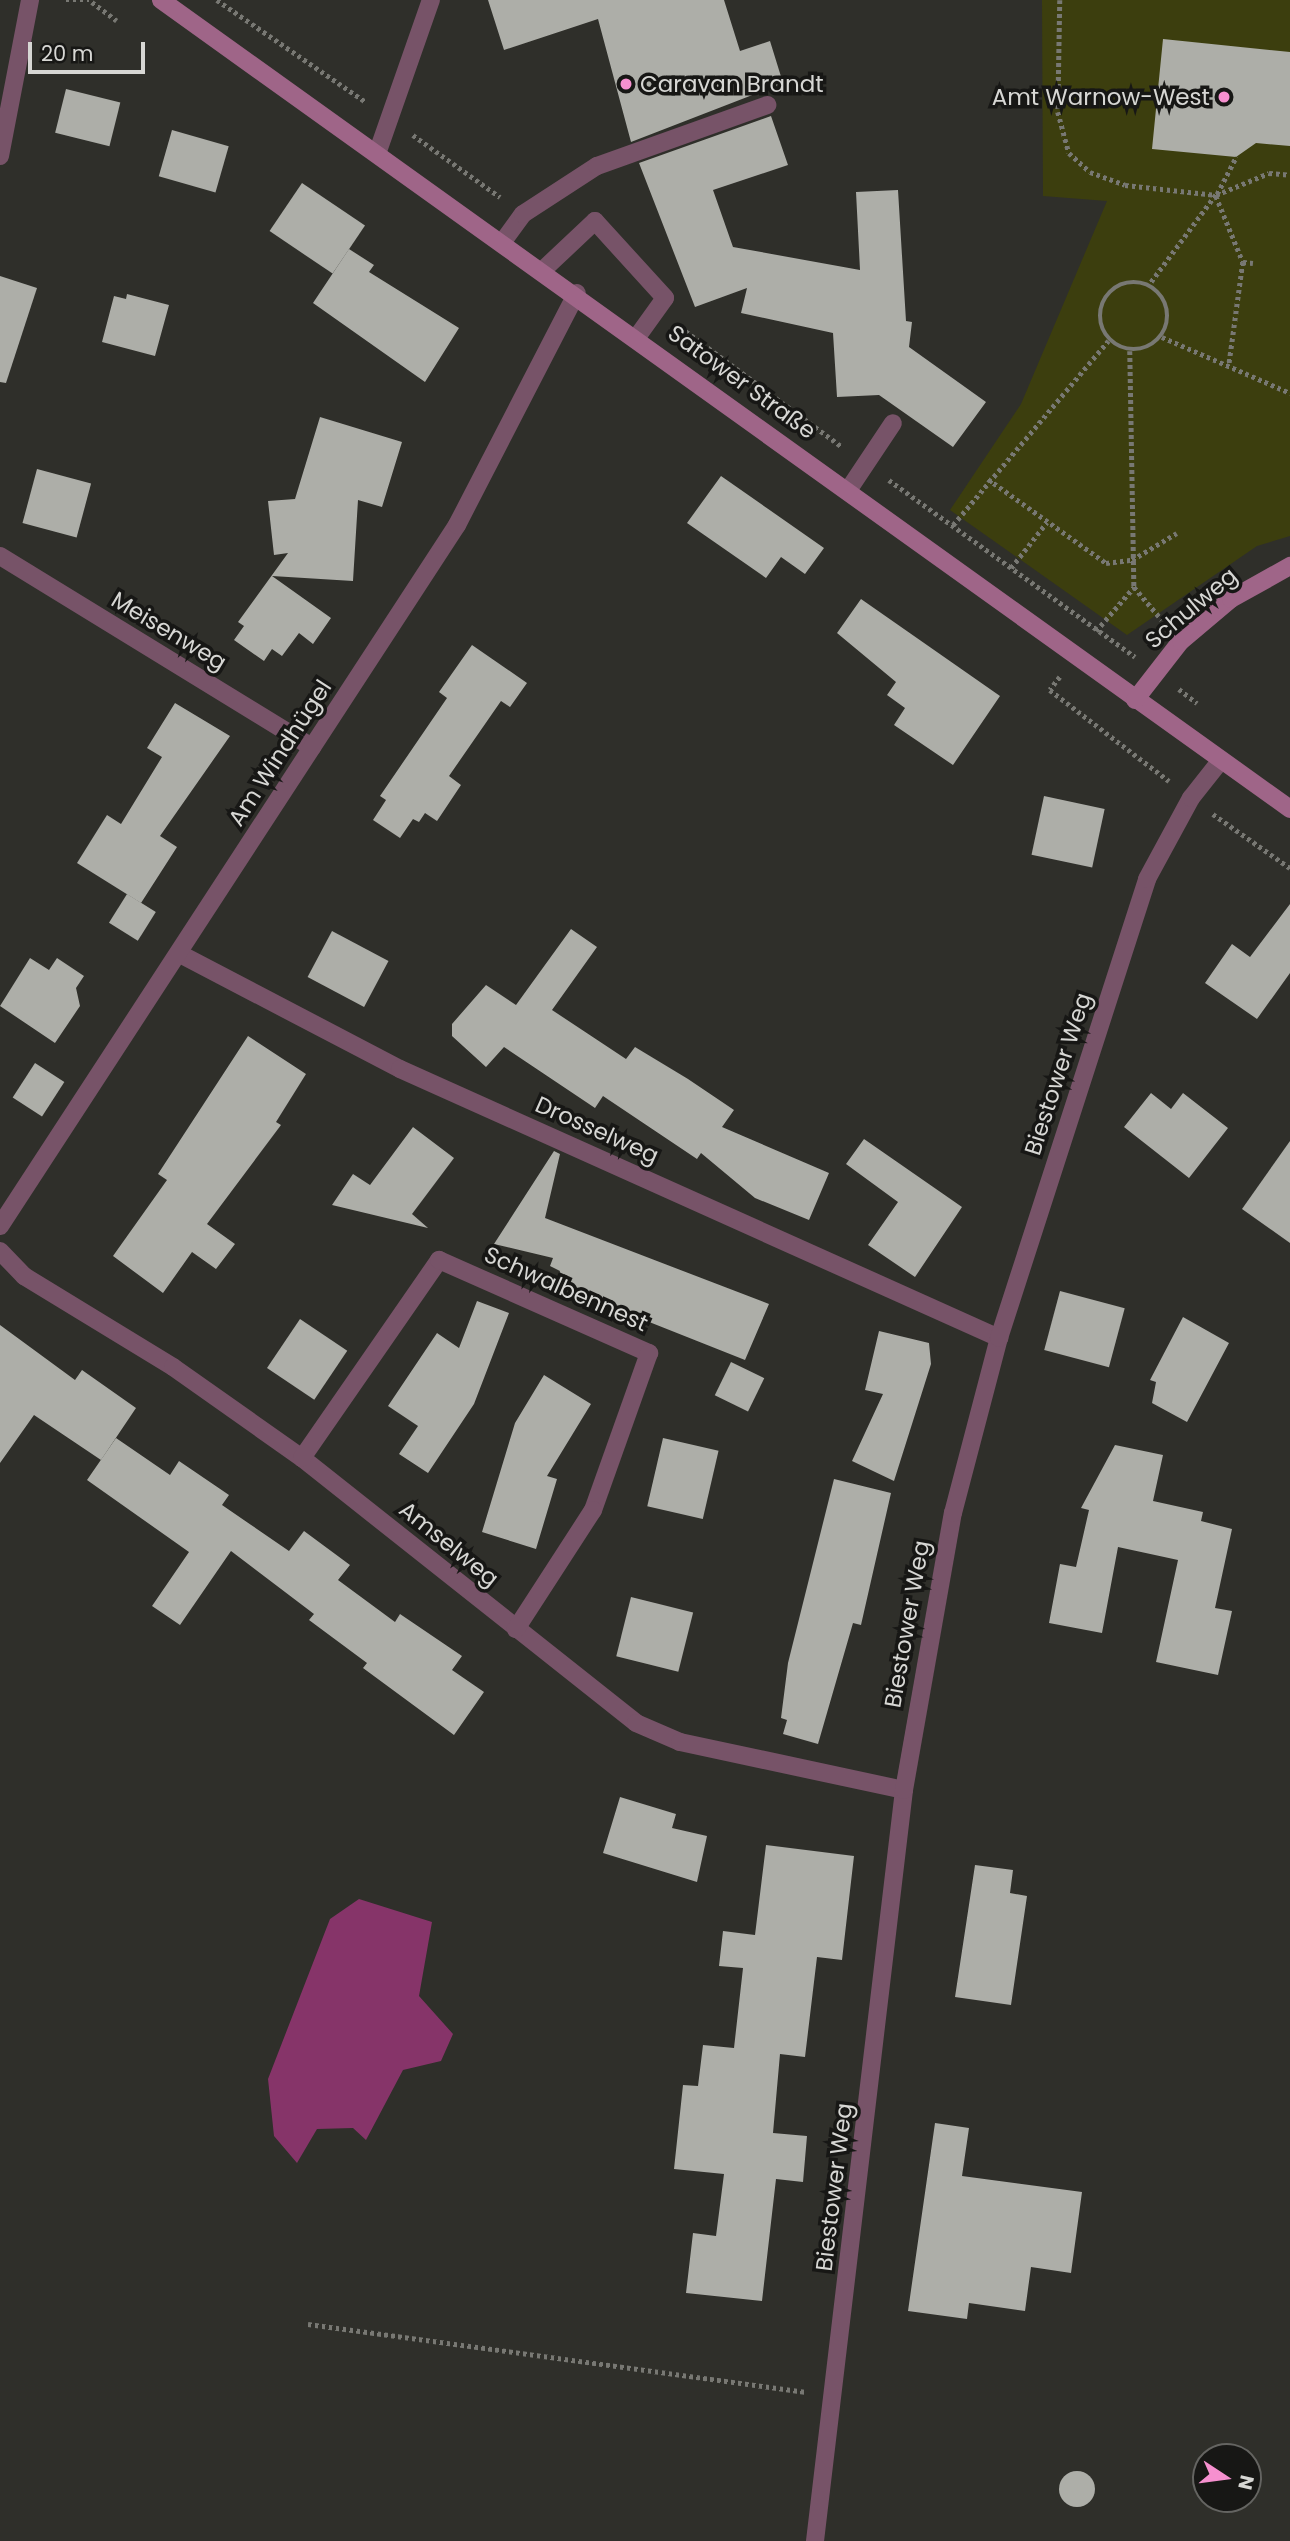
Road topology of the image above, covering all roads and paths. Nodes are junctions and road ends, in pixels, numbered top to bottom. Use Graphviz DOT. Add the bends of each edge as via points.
graph roads {
  1 [pos="30,0"];
  2 [pos="66,0"];
  3 [pos="161,0"];
  4 [pos="430,0"];
  5 [pos="1060,0"];
  6 [pos="91,1"];
  7 [pos="117,21"];
  8 [pos="767,105"];
  9 [pos="378,151"];
  10 [pos="0,156"];
  11 [pos="1236,157"];
  12 [pos="1290,175"];
  13 [pos="1216,195"];
  14 [pos="504,240"];
  15 [pos="1243,262"];
  16 [pos="1253,263"];
  17 [pos="544,269"];
  18 [pos="1150,284"];
  19 [pos="577,293"];
  20 [pos="637,337"];
  21 [pos="1162,338"];
  22 [pos="1108,341"];
  23 [pos="1130,351"];
  24 [pos="1229,365"];
  25 [pos="1290,393"];
  26 [pos="893,423"];
  27 [pos="988,479"];
  28 [pos="849,489"];
  29 [pos="1047,522"];
  30 [pos="953,526"];
  31 [pos="1177,533"];
  32 [pos="0,556"];
  33 [pos="1132,560"];
  34 [pos="1290,566"];
  35 [pos="1011,568"];
  36 [pos="1133,587"];
  37 [pos="1097,629"];
  38 [pos="1181,641"];
  39 [pos="1075,657"];
  40 [pos="1154,671"];
  41 [pos="1135,700"];
  42 [pos="312,747"];
  43 [pos="1221,760"];
  44 [pos="1191,798"];
  45 [pos="1289,805"];
  46 [pos="1290,868"];
  47 [pos="180,954"];
  48 [pos="0,1226"];
  49 [pos="0,1251"];
  50 [pos="999,1338"];
  51 [pos="302,1458"];
  52 [pos="516,1629"];
  53 [pos="904,1790"];
  54 [pos="308,2324"];
  55 [pos="835,2395"];
  56 [pos="815,2541"];
  1 -- 10 [label="street"];
  2 -- 6 [label="path"];
  3 -- 9 [label="main road, Satower Straße"];
  4 -- 9 [label="street"];
  5 -- 13 [label="path" via="1058,112 1069,153 1090,172 1125,185"];
  6 -- 7 [label="path"];
  8 -- 14 [label="street" via="597,166 523,214"];
  9 -- 14 [label="main road, Satower Straße"];
  11 -- 13 [label="path"];
  12 -- 13 [label="path" via="1269,173"];
  13 -- 15 [label="path"];
  13 -- 18 [label="path"];
  14 -- 17 [label="main road, Satower Straße"];
  15 -- 16 [label="path"];
  15 -- 24 [label="path"];
  17 -- 19 [label="main road, Satower Straße"];
  17 -- 20 [label="street" via="595,221 665,298"];
  18 -- 21 [label="path" via="1165,299 1170,318"];
  18 -- 22 [label="path" via="1126,281 1106,295 1099,318"];
  19 -- 20 [label="main road, Satower Straße"];
  19 -- 42 [label="street, Am Windhügel" via="457,525"];
  20 -- 28 [label="main road, Satower Straße"];
  21 -- 23 [label="path"];
  21 -- 24 [label="path"];
  22 -- 23 [label="path"];
  22 -- 27 [label="path"];
  23 -- 33 [label="path"];
  24 -- 25 [label="path"];
  26 -- 28 [label="street"];
  27 -- 29 [label="path"];
  27 -- 30 [label="path"];
  28 -- 39 [label="main road, Satower Straße"];
  29 -- 33 [label="path" via="1106,563"];
  29 -- 35 [label="path"];
  31 -- 33 [label="path"];
  32 -- 42 [label="street, Meisenweg"];
  33 -- 36 [label="path"];
  34 -- 38 [label="main road, Schulweg" via="1231,599"];
  36 -- 37 [label="path"];
  36 -- 38 [label="path"];
  37 -- 39 [label="path"];
  37 -- 40 [label="path"];
  38 -- 40 [label="main road, Schulweg"];
  39 -- 41 [label="main road, Satower Straße"];
  39 -- 44 [label="path" via="1051,690"];
  40 -- 41 [label="main road, Schulweg"];
  41 -- 43 [label="main road, Satower Straße"];
  42 -- 47 [label="street, Am Windhügel"];
  43 -- 44 [label="street, Biestower Weg"];
  43 -- 45 [label="main road, Satower Straße"];
  44 -- 46 [label="path"];
  44 -- 50 [label="street, Biestower Weg" via="1147,879"];
  47 -- 48 [label="street, Am Windhügel"];
  47 -- 50 [label="street, Drosselweg" via="400,1069"];
  49 -- 51 [label="street, Amselweg" via="24,1276 173,1367"];
  50 -- 53 [label="street, Biestower Weg" via="953,1513"];
  51 -- 52 [label="street, Amselweg"];
  51 -- 52 [label="street, Schwalbennest" via="439,1260 649,1353 593,1510"];
  52 -- 53 [label="street, Amselweg" via="636,1723 680,1742"];
  53 -- 55 [label="street, Biestower Weg"];
  54 -- 55 [label="path"];
  55 -- 56 [label="street, Biestower Weg"];
}
